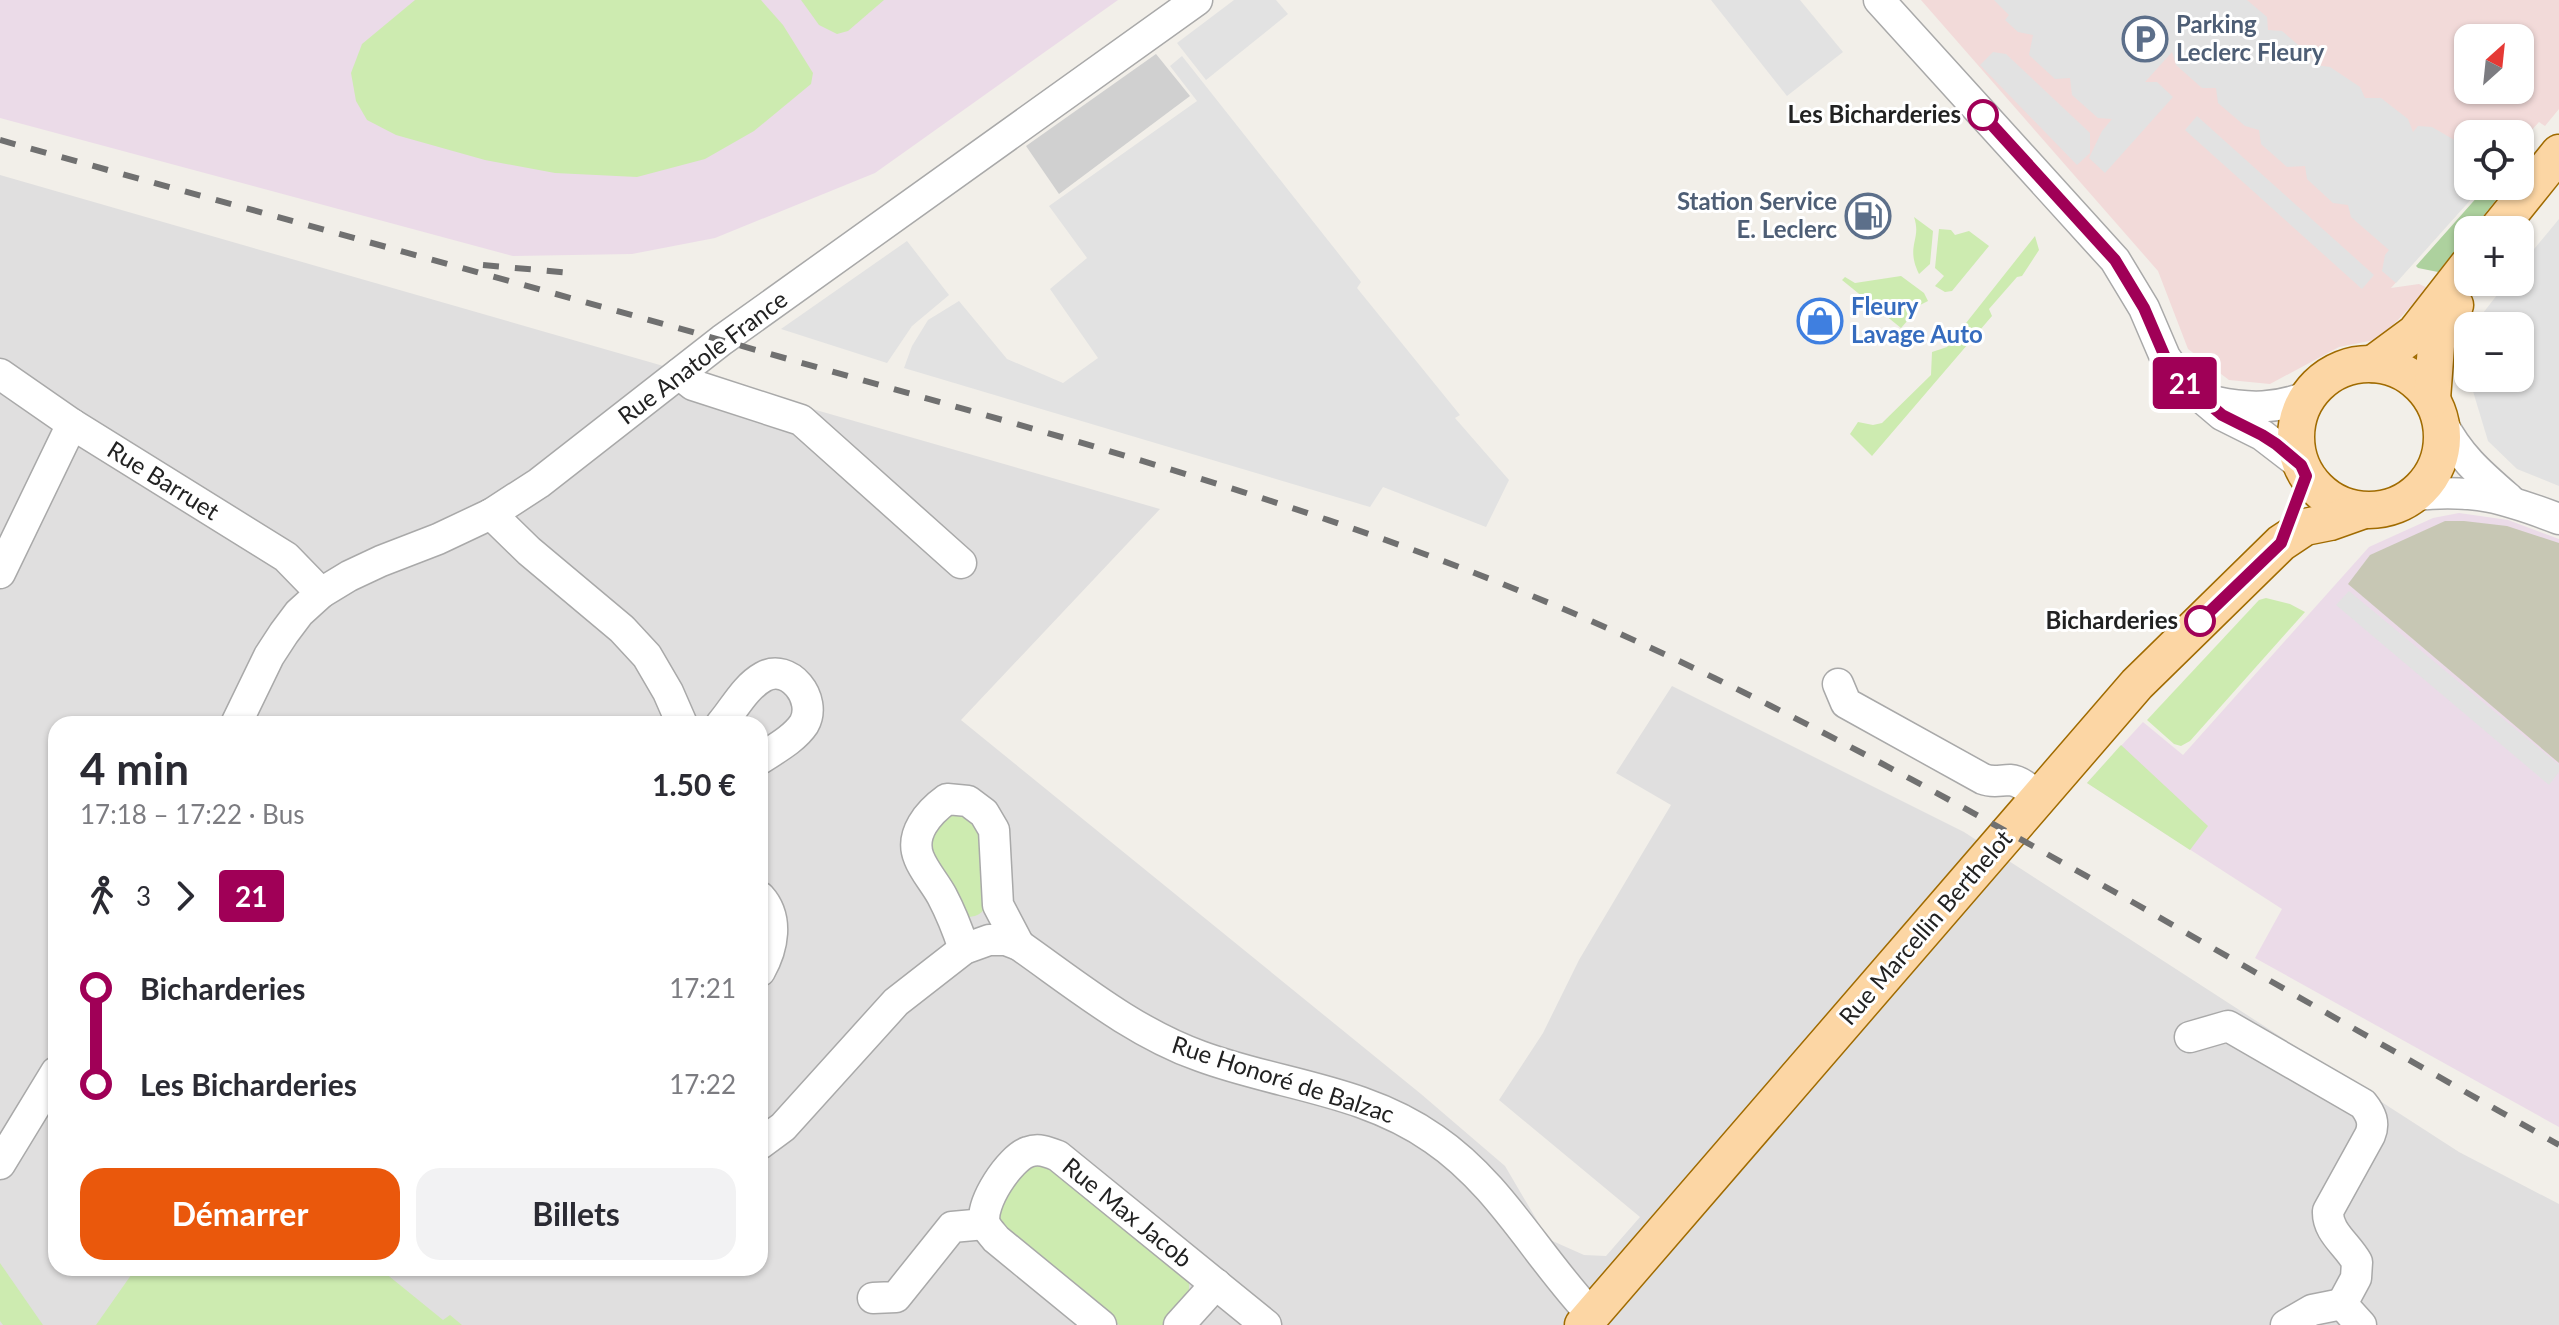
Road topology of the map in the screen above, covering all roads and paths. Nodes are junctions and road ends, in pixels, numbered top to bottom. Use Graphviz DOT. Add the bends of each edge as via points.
graph roads {
  1 [pos="1197,0"];
  2 [pos="1879,0"];
  3 [pos="2559,153"];
  4 [pos="2559,174"];
  5 [pos="2508,216"];
  6 [pos="2525,216"];
  7 [pos="2454,283"];
  8 [pos="2462,296"];
  9 [pos="2373,364"];
  10 [pos="0,374"];
  11 [pos="679,374"];
  12 [pos="2308,396"];
  13 [pos="2205,400"];
  14 [pos="2436,410"];
  15 [pos="72,424"];
  16 [pos="2304,470"];
  17 [pos="2415,495"];
  18 [pos="2510,500"];
  19 [pos="2361,511"];
  20 [pos="491,514"];
  21 [pos="2559,519"];
  22 [pos="2281,543"];
  23 [pos="961,563"];
  24 [pos="0,573"];
  25 [pos="321,593"];
  26 [pos="1838,684"];
  27 [pos="240,716"];
  28 [pos="678,716"];
  29 [pos="727,716"];
  30 [pos="768,753"];
  31 [pos="2039,798"];
  32 [pos="768,912"];
  33 [pos="1019,945"];
  34 [pos="964,949"];
  35 [pos="768,952"];
  36 [pos="2190,1037"];
  37 [pos="48,1085"];
  38 [pos="768,1138"];
  39 [pos="0,1164"];
  40 [pos="985,1224"];
  41 [pos="1216,1284"];
  42 [pos="873,1298"];
  43 [pos="2352,1314"];
  44 [pos="1587,1320"];
  45 [pos="1101,1325"];
  46 [pos="1179,1325"];
  47 [pos="1266,1325"];
  48 [pos="2286,1325"];
  1 -- 11 [label="street, Rue Anatole France"];
  2 -- 13 [label="street" via="2115,260 2165,357"];
  3 -- 5 [label="main road"];
  4 -- 6 [label="main road"];
  7 -- 9 [label="main road" via="2415,333"];
  8 -- 14 [label="main road" via="2437,333"];
  9 -- 12 [label="main road" via="2336,371"];
  9 -- 14 [label="main road" via="2406,374 2421,385"];
  10 -- 15 [label="street, Rue Barruet"];
  11 -- 20 [label="street, Rue Anatole France" via="577,455"];
  11 -- 23 [label="street" via="693,385 801,420"];
  12 -- 13 [label="street" via="2258,408"];
  12 -- 16 [label="main road, Rue Marcellin Berthelot" via="2295,442"];
  13 -- 16 [label="street" via="2262,435"];
  14 -- 17 [label="main road" via="2442,444 2438,463"];
  14 -- 18 [label="street" via="2454,446"];
  15 -- 24 [label="street"];
  15 -- 25 [label="street, Rue Barruet" via="286,557"];
  16 -- 19 [label="main road" via="2320,493"];
  16 -- 22 [label="main road, Rue Marcellin Berthelot"];
  17 -- 18 [label="street" via="2454,492"];
  17 -- 19 [label="main road, Rue Marcellin Berthelot" via="2389,508"];
  18 -- 21 [label="street"];
  19 -- 22 [label="main road, Rue Marcellin Berthelot" via="2305,527"];
  20 -- 25 [label="street, Rue Anatole France"];
  20 -- 28 [label="street" via="631,638 654,668"];
  22 -- 31 [label="main road, Rue Marcellin Berthelot" via="2137,684"];
  25 -- 27 [label="street, Rue Anatole France" via="284,633"];
  26 -- 31 [label="street" via="1846,703 1989,782 2013,780"];
  29 -- 30 [label="street" via="766,675 778,673 803,690 808,703 803,724"];
  31 -- 44 [label="main road, Rue Marcellin Berthelot"];
  32 -- 35 [label="street"];
  33 -- 34 [label="street" via="989,940"];
  33 -- 34 [label="street" via="998,905 994,830 968,801 947,799 922,824 918,856"];
  33 -- 44 [label="street, Rue Honoré de Balzac" via="1154,1036 1200,1056 1348,1096 1434,1139 1489,1187"];
  34 -- 38 [label="street" via="896,1002"];
  36 -- 43 [label="street" via="2228,1026 2369,1111 2370,1135 2328,1211 2333,1231 2357,1262"];
  37 -- 39 [label="street"];
  40 -- 41 [label="street, Rue Max Jacob" via="984,1206 993,1189 1018,1158 1042,1150 1058,1156"];
  40 -- 42 [label="street" via="952,1227 896,1297"];
  40 -- 45 [label="street" via="996,1239"];
  41 -- 46 [label="street, Rue Max Jacob"];
  41 -- 47 [label="street, Rue Max Jacob"];
  43 -- 48 [label="street" via="2312,1310"];
}
